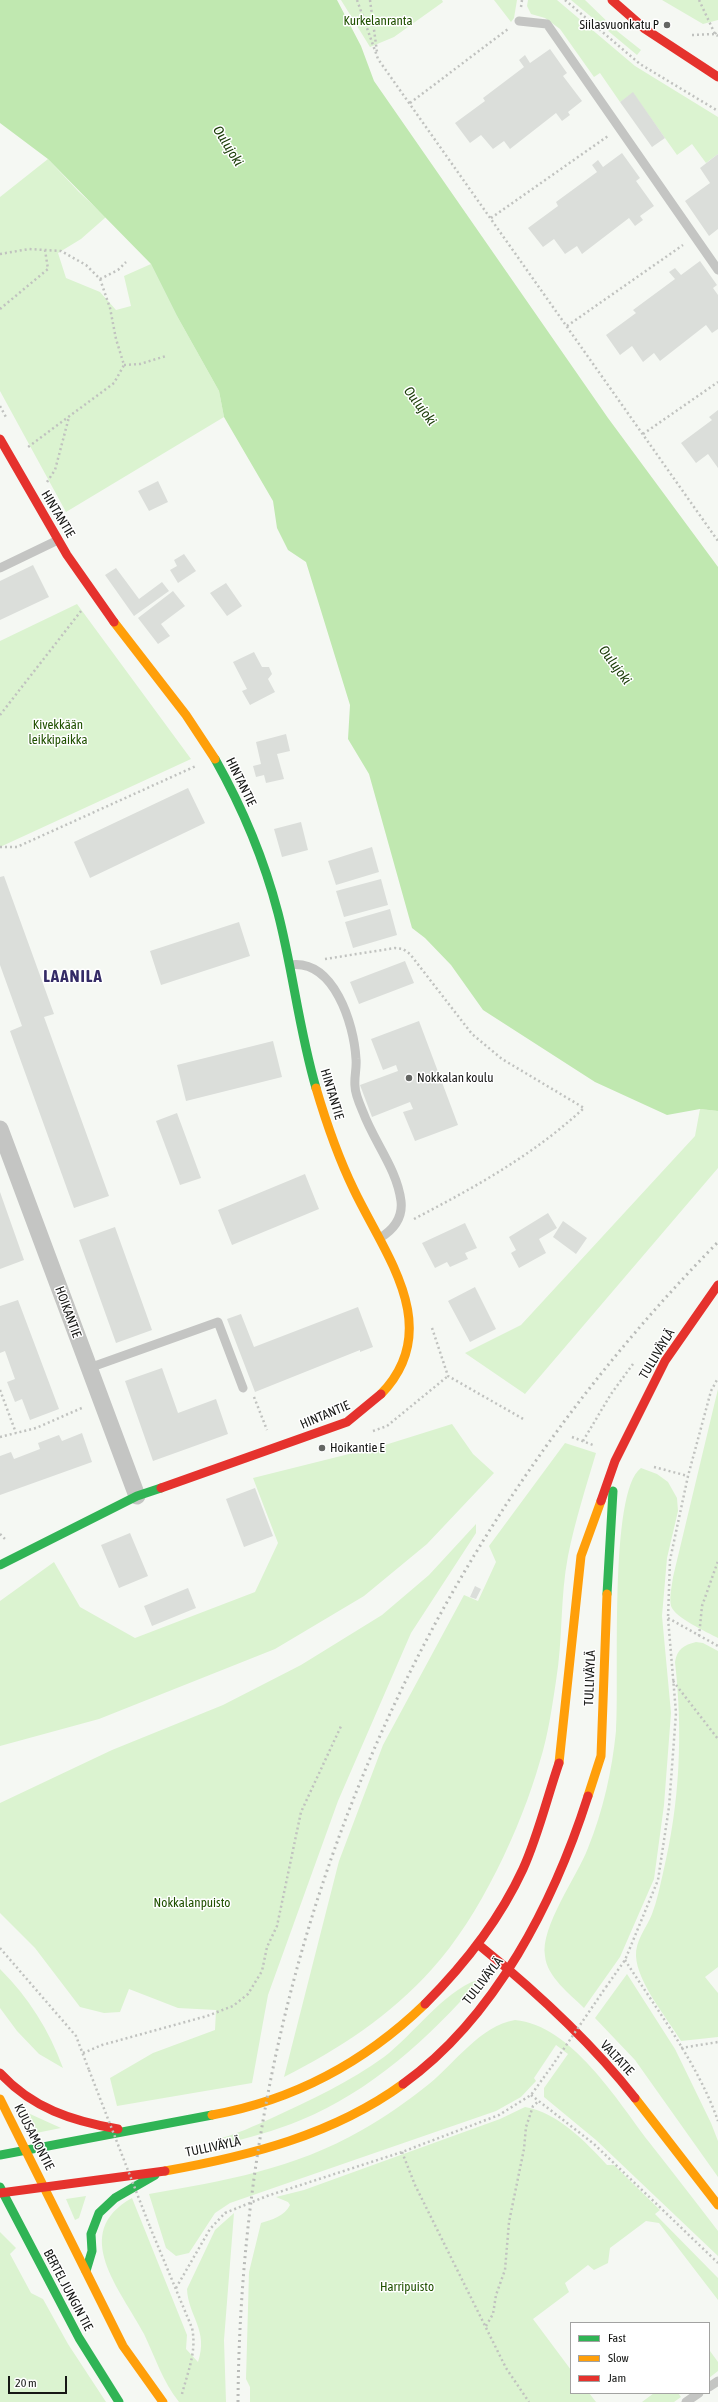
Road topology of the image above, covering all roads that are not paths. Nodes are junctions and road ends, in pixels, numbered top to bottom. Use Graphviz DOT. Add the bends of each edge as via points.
graph roads {
  1 [pos="612,0"];
  2 [pos="519,21"];
  3 [pos="718,77"];
  4 [pos="718,270"];
  5 [pos="0,438"];
  6 [pos="58,540"];
  7 [pos="0,568"];
  8 [pos="290,965"];
  9 [pos="0,1128"];
  10 [pos="378,1239"];
  11 [pos="718,1286"];
  12 [pos="89,1368"];
  13 [pos="243,1388"];
  14 [pos="615,1461"];
  15 [pos="138,1496"];
  16 [pos="0,1565"];
  17 [pos="479,1945"];
  18 [pos="510,1970"];
  19 [pos="0,2073"];
  20 [pos="0,2099"];
  21 [pos="125,2131"];
  22 [pos="27,2151"];
  23 [pos="0,2155"];
  24 [pos="165,2170"];
  25 [pos="44,2187"];
  26 [pos="1,2191"];
  27 [pos="718,2205"];
  28 [pos="86,2271"];
  29 [pos="698,2394"];
  30 [pos="120,2402"];
  31 [pos="163,2402"];
  32 [pos="686,2402"];
  1 -- 3 [label="main road" via="645,29"];
  2 -- 4 [label="lane" via="547,24"];
  5 -- 6 [label="main road, HINTANTIE"];
  6 -- 7 [label="lane"];
  6 -- 8 [label="main road, HINTANTIE" via="92,592 179,704 215,759 243,815 263,866 278,911"];
  8 -- 10 [label="main road, HINTANTIE" via="308,1057 322,1110 341,1159"];
  8 -- 10 [label="lane" via="301,963 322,974 338,993 348,1022 356,1058 355,1087 376,1142 396,1179 401,1203 399,1219 389,1233"];
  9 -- 12 [label="street, HOIKANTIE"];
  10 -- 15 [label="main road, HINTANTIE" via="399,1280 409,1307 410,1327 407,1348 399,1370 376,1401 347,1422 325,1431"];
  11 -- 14 [label="main road, TULLIVÄYLÄ" via="665,1361"];
  12 -- 13 [label="lane" via="218,1322"];
  12 -- 15 [label="street, HOIKANTIE"];
  14 -- 17 [label="main road, TULLIVÄYLÄ" via="581,1556 560,1760 523,1869"];
  14 -- 18 [label="main road, TULLIVÄYLÄ" via="607,1561 600,1758 574,1843 551,1896"];
  15 -- 16 [label="main road, HINTANTIE"];
  17 -- 18 [label="main road, VALTATIE"];
  17 -- 21 [label="main road, TULLIVÄYLÄ" via="445,1984 408,2020 376,2046 339,2070 286,2096 245,2109 175,2124"];
  18 -- 24 [label="main road, TULLIVÄYLÄ" via="467,2023 419,2071 387,2096 352,2116 306,2137 266,2149"];
  18 -- 27 [label="main road, VALTATIE" via="612,2068"];
  19 -- 21 [label="main road" via="36,2102 56,2113 67,2118"];
  20 -- 22 [label="main road, KUUSAMONTIE"];
  21 -- 22 [label="main road, TULLIVÄYLÄ"];
  22 -- 23 [label="main road, TULLIVÄYLÄ"];
  22 -- 25 [label="main road, KUUSAMONTIE"];
  24 -- 25 [label="main road, TULLIVÄYLÄ"];
  24 -- 28 [label="main road" via="115,2198 99,2213 91,2234 92,2251"];
  25 -- 26 [label="main road, TULLIVÄYLÄ"];
  25 -- 28 [label="main road, BERTEL JUNGIN TIE"];
  26 -- 30 [label="main road, BERTEL JUNGIN TIE" via="79,2338"];
  28 -- 31 [label="main road, BERTEL JUNGIN TIE" via="123,2346"];
  29 -- 32 [label="lane"];
}
